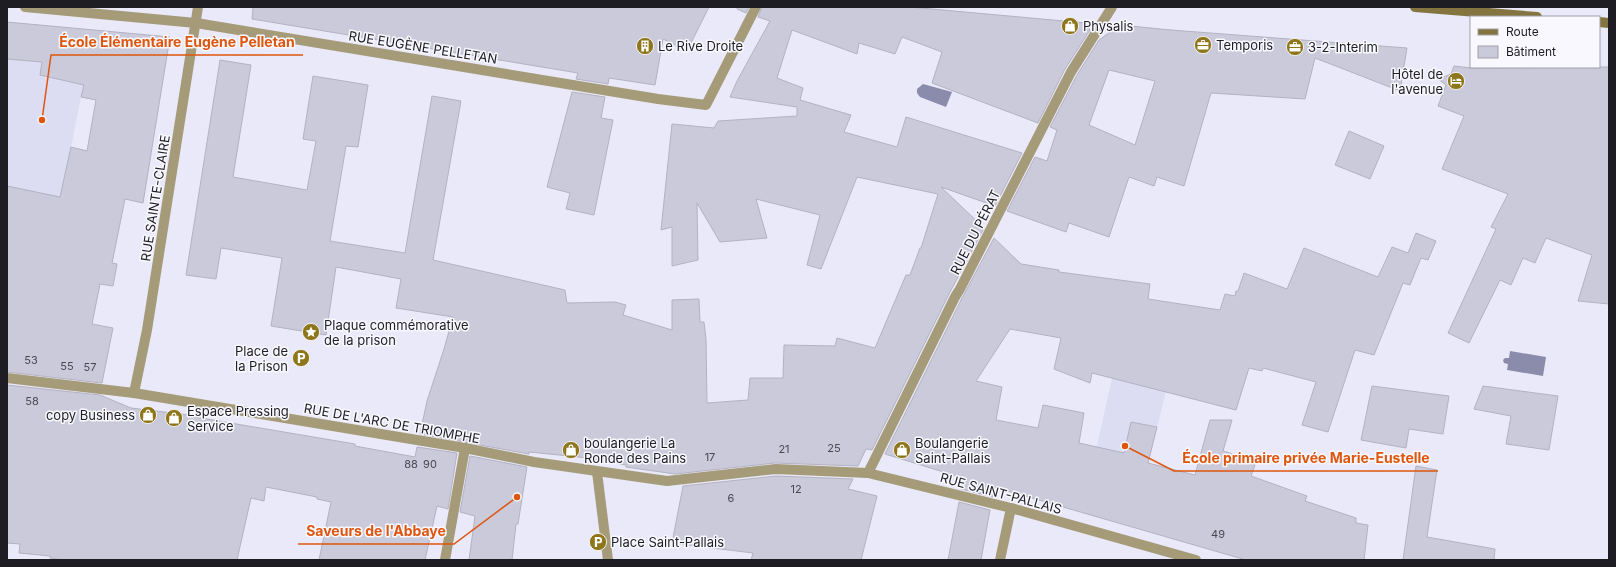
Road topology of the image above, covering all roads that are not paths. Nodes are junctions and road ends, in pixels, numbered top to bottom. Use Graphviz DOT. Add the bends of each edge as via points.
graph roads {
  1 [pos="24,7"];
  2 [pos="198,7"];
  3 [pos="756,7"];
  4 [pos="1112,7"];
  5 [pos="1415,7"];
  6 [pos="1525,16"];
  7 [pos="196,23"];
  8 [pos="7,378"];
  9 [pos="134,393"];
  10 [pos="465,448"];
  11 [pos="534,462"];
  12 [pos="598,472"];
  13 [pos="868,473"];
  14 [pos="1011,508"];
  15 [pos="445,560"];
  16 [pos="608,560"];
  17 [pos="1000,560"];
  18 [pos="1196,560"];
  1 -- 7 [label="street, RUE EUGÈNE PELLETAN"];
  2 -- 7 [label="street, RUE SAINTE-CLAIRE"];
  3 -- 7 [label="street, RUE EUGÈNE PELLETAN" via="706,106"];
  4 -- 13 [label="street, RUE DU PÉRAT" via="1072,72 955,297"];
  5 -- 6 [label="main road"];
  7 -- 9 [label="street, RUE SAINTE-CLAIRE" via="147,330"];
  8 -- 9 [label="street, RUE DE L'ARC DE TRIOMPHE"];
  9 -- 10 [label="street, RUE DE L'ARC DE TRIOMPHE"];
  10 -- 11 [label="street, RUE DE L'ARC DE TRIOMPHE"];
  10 -- 15 [label="street"];
  11 -- 12 [label="street, RUE SAINT-PALLAIS"];
  12 -- 13 [label="street, RUE SAINT-PALLAIS" via="667,480 776,469"];
  12 -- 16 [label="street"];
  13 -- 14 [label="street, RUE SAINT-PALLAIS"];
  14 -- 17 [label="street"];
  14 -- 18 [label="street, RUE SAINT-PALLAIS"];
}
